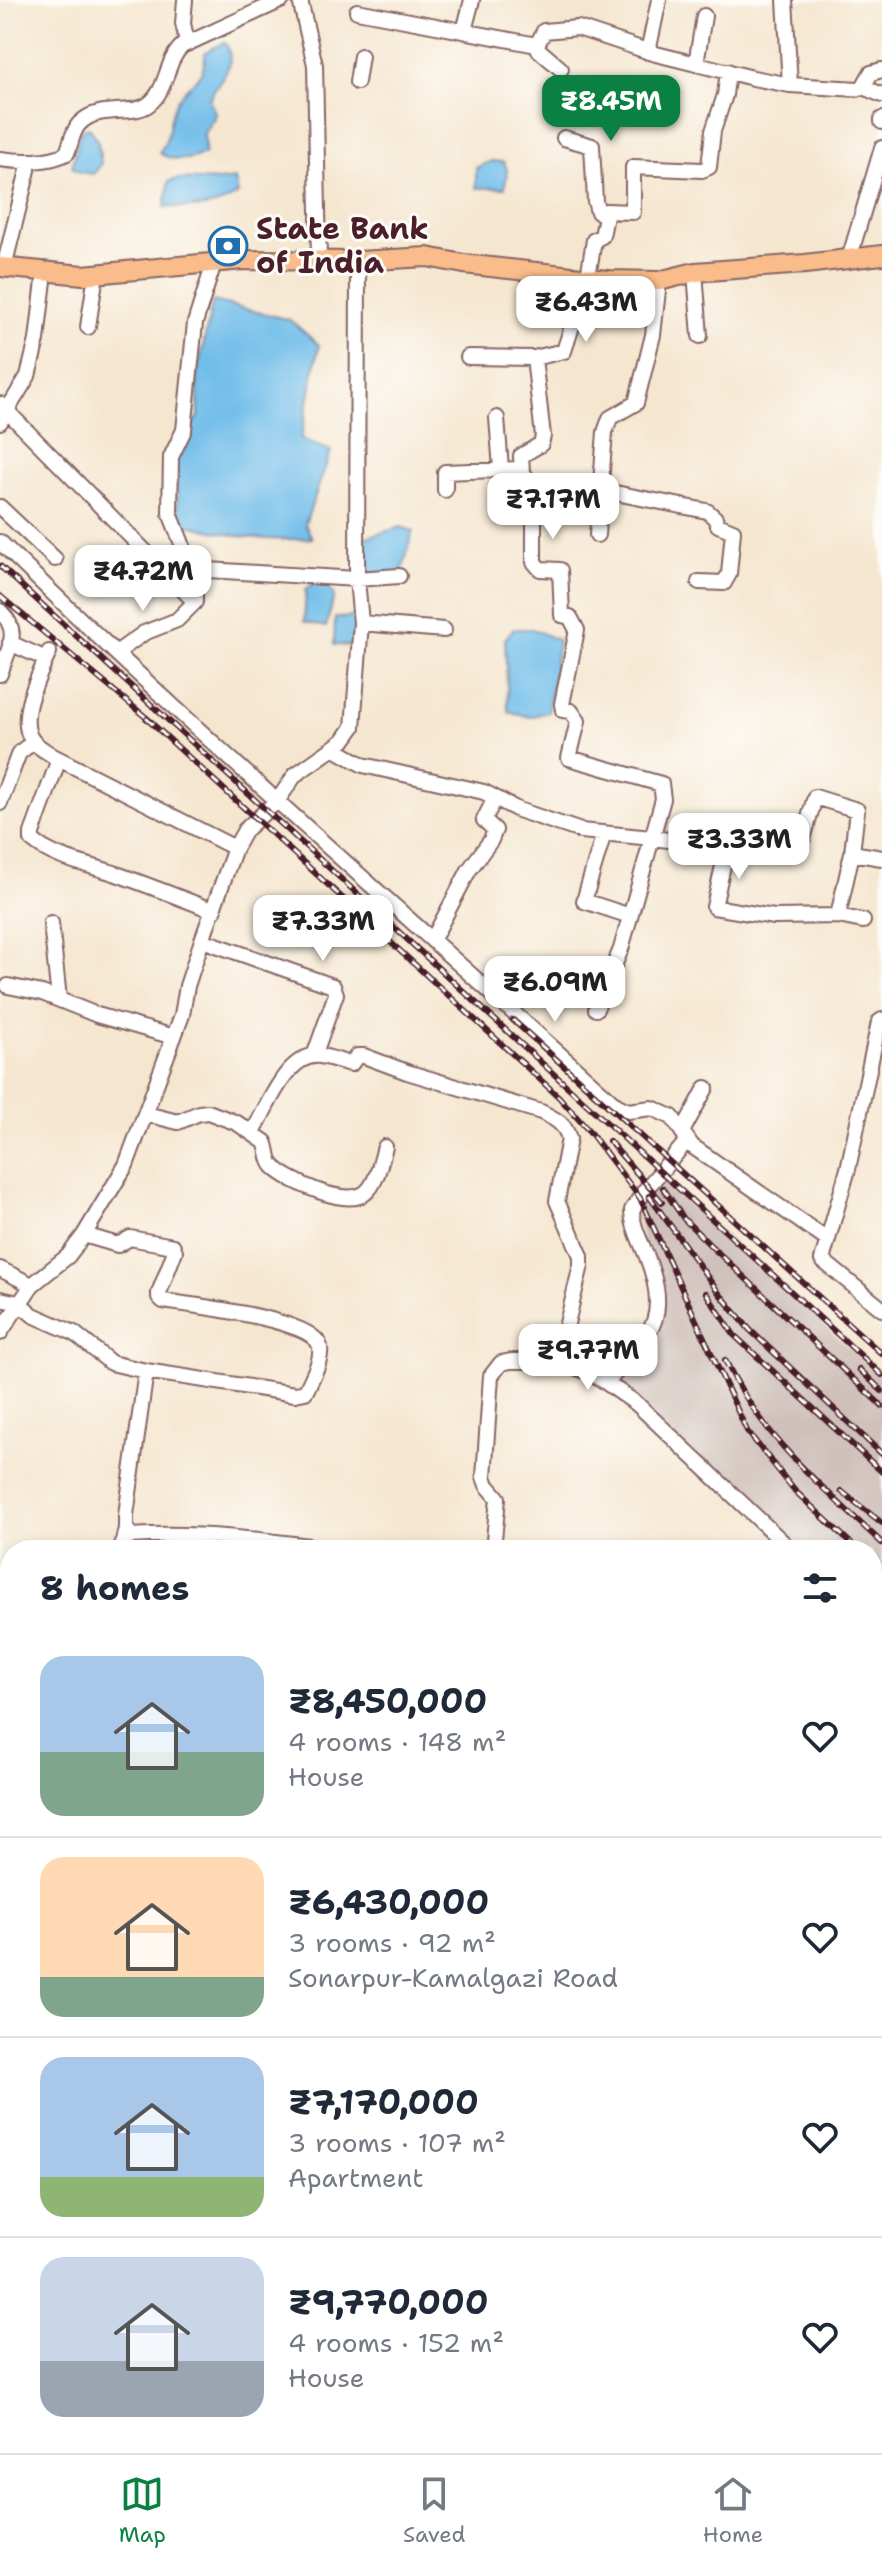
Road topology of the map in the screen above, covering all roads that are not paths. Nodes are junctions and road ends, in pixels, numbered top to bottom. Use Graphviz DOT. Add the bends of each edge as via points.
graph roads {
  1 [pos="185,0"];
  2 [pos="282,0"];
  3 [pos="300,0"];
  4 [pos="472,0"];
  5 [pos="659,0"];
  6 [pos="785,0"];
  7 [pos="377,6"];
  8 [pos="357,11"];
  9 [pos="704,16"];
  10 [pos="464,31"];
  11 [pos="187,43"];
  12 [pos="537,45"];
  13 [pos="648,52"];
  14 [pos="361,56"];
  15 [pos="696,64"];
  16 [pos="561,69"];
  17 [pos="882,70"];
  18 [pos="728,71"];
  19 [pos="357,82"];
  20 [pos="790,85"];
  21 [pos="863,87"];
  22 [pos="882,95"];
  23 [pos="564,138"];
  24 [pos="882,148"];
  25 [pos="0,159"];
  26 [pos="27,161"];
  27 [pos="607,211"];
  28 [pos="882,255"];
  29 [pos="319,259"];
  30 [pos="849,259"];
  31 [pos="358,261"];
  32 [pos="214,263"];
  33 [pos="2,267"];
  34 [pos="45,272"];
  35 [pos="695,272"];
  36 [pos="96,274"];
  37 [pos="588,277"];
  38 [pos="659,281"];
  39 [pos="88,327"];
  40 [pos="700,336"];
  41 [pos="468,357"];
  42 [pos="534,358"];
  43 [pos="2,412"];
  44 [pos="497,418"];
  45 [pos="501,469"];
  46 [pos="521,469"];
  47 [pos="445,490"];
  48 [pos="600,490"];
  49 [pos="0,507"];
  50 [pos="597,535"];
  51 [pos="0,542"];
  52 [pos="55,559"];
  53 [pos="399,576"];
  54 [pos="198,579"];
  55 [pos="357,579"];
  56 [pos="699,582"];
  57 [pos="195,602"];
  58 [pos="0,611"];
  59 [pos="361,623"];
  60 [pos="444,630"];
  61 [pos="10,643"];
  62 [pos="116,653"];
  63 [pos="0,674"];
  64 [pos="33,742"];
  65 [pos="333,748"];
  66 [pos="59,759"];
  67 [pos="495,798"];
  68 [pos="278,800"];
  69 [pos="0,803"];
  70 [pos="604,833"];
  71 [pos="652,838"];
  72 [pos="801,846"];
  73 [pos="235,848"];
  74 [pos="852,853"];
  75 [pos="882,858"];
  76 [pos="214,911"];
  77 [pos="630,916"];
  78 [pos="838,916"];
  79 [pos="863,921"];
  80 [pos="51,923"];
  81 [pos="433,939"];
  82 [pos="202,940"];
  83 [pos="8,986"];
  84 [pos="59,999"];
  85 [pos="596,1009"];
  86 [pos="882,1020"];
  87 [pos="174,1037"];
  88 [pos="314,1056"];
  89 [pos="706,1088"];
  90 [pos="146,1114"];
  91 [pos="253,1132"];
  92 [pos="685,1137"];
  93 [pos="385,1147"];
  94 [pos="84,1235"];
  95 [pos="826,1239"];
  96 [pos="0,1269"];
  97 [pos="32,1285"];
  98 [pos="0,1299"];
  99 [pos="19,1303"];
  100 [pos="882,1309"];
  101 [pos="0,1333"];
  102 [pos="558,1361"];
  103 [pos="146,1371"];
  104 [pos="607,1382"];
  105 [pos="126,1528"];
  106 [pos="123,1540"];
  107 [pos="256,1540"];
  108 [pos="494,1540"];
  109 [pos="780,1540"];
  110 [pos="0,1828"];
  111 [pos="0,1917"];
  1 -- 11 [label="street"];
  2 -- 11 [label="street"];
  3 -- 29 [label="street" via="315,65"];
  4 -- 10 [label="street"];
  5 -- 13 [label="street"];
  6 -- 20 [label="street"];
  7 -- 8 [label="street"];
  7 -- 10 [label="street"];
  9 -- 15 [label="street"];
  10 -- 12 [label="street"];
  11 -- 26 [label="street" via="175,52 163,85 149,104 87,118 76,128 67,153"];
  12 -- 13 [label="street" via="544,31 578,28"];
  12 -- 16 [label="street"];
  13 -- 15 [label="street"];
  14 -- 19 [label="street"];
  15 -- 18 [label="street"];
  17 -- 21 [label="street" via="871,73"];
  18 -- 20 [label="street"];
  18 -- 27 [label="street" via="709,167 633,167 633,212"];
  20 -- 21 [label="street"];
  21 -- 22 [label="street"];
  23 -- 27 [label="street" via="592,146 595,201 598,212"];
  24 -- 30 [label="street"];
  25 -- 26 [label="street"];
  26 -- 33 [label="street"];
  27 -- 37 [label="street" via="602,236 594,240"];
  28 -- 30 [label="main road"];
  29 -- 31 [label="main road"];
  29 -- 32 [label="main road"];
  30 -- 35 [label="main road"];
  31 -- 37 [label="main road" via="427,257"];
  31 -- 55 [label="street"];
  32 -- 36 [label="main road"];
  32 -- 54 [label="street" via="195,323 184,430 171,457 170,513 186,564"];
  33 -- 34 [label="main road"];
  34 -- 36 [label="main road"];
  34 -- 43 [label="street" via="28,376"];
  35 -- 38 [label="main road"];
  35 -- 40 [label="street"];
  36 -- 39 [label="street"];
  37 -- 38 [label="main road"];
  37 -- 42 [label="street" via="564,351"];
  38 -- 48 [label="street" via="641,390 634,407 610,418"];
  41 -- 42 [label="street"];
  42 -- 46 [label="street" via="543,436 541,444 521,456"];
  43 -- 57 [label="street"];
  44 -- 45 [label="street"];
  45 -- 46 [label="street"];
  45 -- 47 [label="street" via="445,472"];
  46 -- 71 [label="street" via="534,489 534,562 540,569 560,570 562,615 570,617 577,630 562,704 578,721 569,758 661,784 663,799"];
  48 -- 50 [label="street"];
  48 -- 56 [label="street" via="707,511 718,525 733,531 724,583"];
  49 -- 52 [label="street"];
  51 -- 62 [label="street"];
  53 -- 55 [label="street"];
  54 -- 55 [label="street" via="208,570"];
  54 -- 57 [label="street"];
  55 -- 59 [label="street"];
  57 -- 62 [label="street" via="177,620 144,633"];
  58 -- 61 [label="street" via="13,628"];
  59 -- 60 [label="street"];
  59 -- 65 [label="street" via="356,720"];
  61 -- 63 [label="street"];
  61 -- 64 [label="street" via="47,655 28,710 26,727"];
  62 -- 68 [label="street"];
  64 -- 66 [label="street"];
  64 -- 69 [label="street" via="19,753"];
  65 -- 67 [label="street" via="363,765"];
  65 -- 68 [label="street" via="295,775"];
  66 -- 73 [label="street"];
  66 -- 76 [label="street" via="32,840 70,860"];
  67 -- 70 [label="street" via="541,819"];
  67 -- 81 [label="street" via="484,820 495,830 491,840"];
  68 -- 73 [label="street" via="248,825"];
  68 -- 81 [label="street"];
  70 -- 71 [label="street"];
  70 -- 77 [label="street" via="584,901"];
  71 -- 77 [label="street"];
  71 -- 78 [label="street" via="727,847 714,907 774,917"];
  72 -- 74 [label="street" via="815,797 857,810"];
  73 -- 76 [label="street"];
  74 -- 75 [label="street"];
  74 -- 78 [label="street"];
  76 -- 82 [label="street"];
  77 -- 85 [label="street"];
  78 -- 79 [label="street"];
  80 -- 84 [label="street"];
  81 -- 92 [label="street" via="616,1105 628,1111 661,1111 672,1117"];
  82 -- 87 [label="street"];
  82 -- 88 [label="street" via="333,986 336,994"];
  83 -- 84 [label="street"];
  84 -- 87 [label="street"];
  86 -- 95 [label="street"];
  87 -- 90 [label="street"];
  88 -- 91 [label="street" via="291,1066"];
  88 -- 102 [label="street" via="351,1064 364,1056 541,1112 566,1129 569,1139 557,1201 581,1265"];
  89 -- 92 [label="street"];
  90 -- 91 [label="street" via="178,1122 208,1112"];
  90 -- 94 [label="street" via="126,1165"];
  91 -- 93 [label="street" via="265,1142 274,1168 342,1198 356,1198 371,1187"];
  92 -- 95 [label="street"];
  92 -- 104 [label="street" via="632,1210 655,1277 658,1311 652,1331"];
  94 -- 97 [label="street" via="68,1256"];
  94 -- 103 [label="street" via="118,1245 130,1238 173,1246 160,1300 292,1326 316,1338 320,1348 307,1389 300,1393"];
  95 -- 100 [label="street" via="822,1260"];
  96 -- 97 [label="street"];
  97 -- 99 [label="street"];
  98 -- 99 [label="street"];
  99 -- 101 [label="street"];
  99 -- 103 [label="street" via="74,1333 105,1360"];
  102 -- 104 [label="street"];
  102 -- 108 [label="street" via="501,1363 491,1376 484,1477 498,1498"];
  103 -- 105 [label="street"];
  104 -- 109 [label="street" via="645,1411"];
  105 -- 106 [label="street"];
  105 -- 107 [label="street" via="131,1536"];
  110 -- 111 [label="street"];
}
